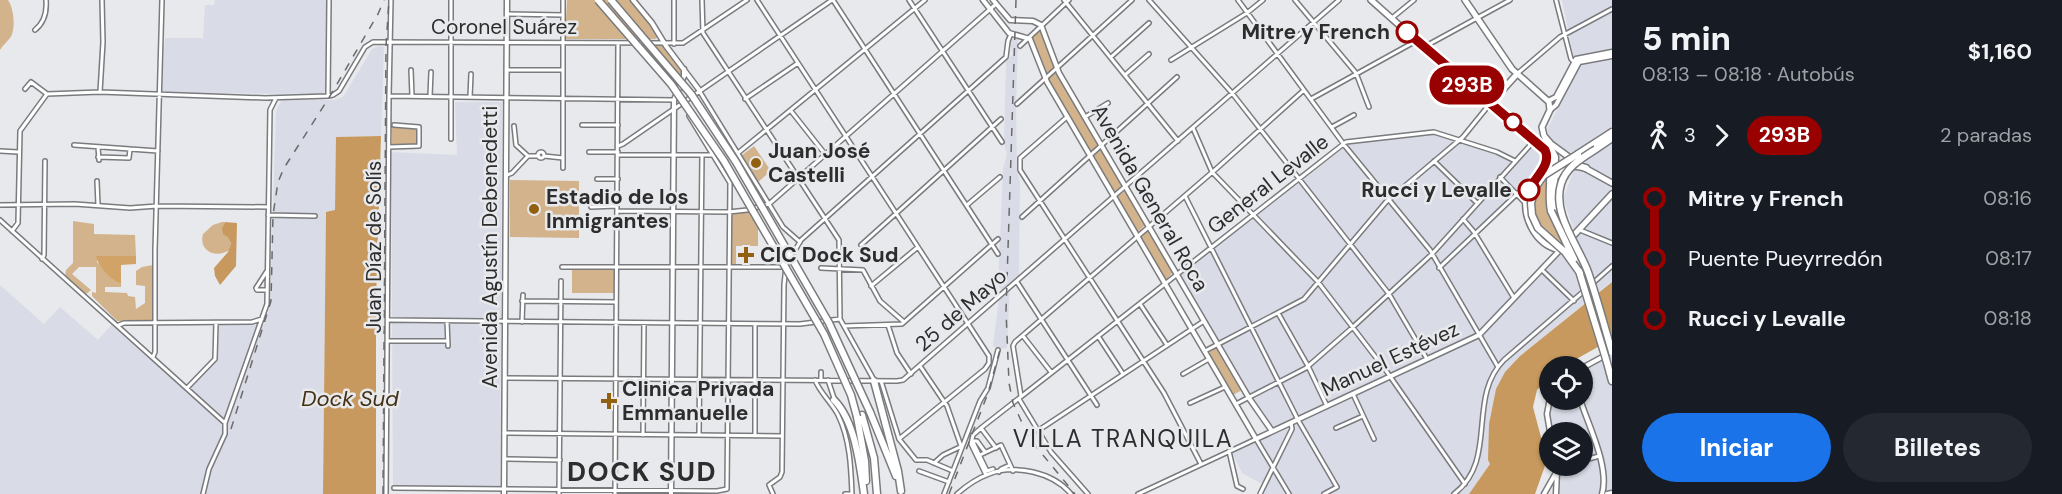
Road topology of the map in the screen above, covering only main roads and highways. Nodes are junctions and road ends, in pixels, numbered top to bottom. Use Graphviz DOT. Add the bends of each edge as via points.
graph roads {
  1 [pos="507,0"];
  2 [pos="596,0"];
  3 [pos="603,0"];
  4 [pos="612,0"];
  5 [pos="633,0"];
  6 [pos="983,0"];
  7 [pos="1371,0"];
  8 [pos="1465,0"];
  9 [pos="994,2"];
  10 [pos="1612,54"];
  11 [pos="1576,64"];
  12 [pos="684,69"];
  13 [pos="1517,75"];
  14 [pos="700,91"];
  15 [pos="1547,100"];
  16 [pos="1490,104"];
  17 [pos="1550,110"];
  18 [pos="1612,132"];
  19 [pos="1612,138"];
  20 [pos="1546,140"];
  21 [pos="1548,154"];
  22 [pos="1566,156"];
  23 [pos="1570,165"];
  24 [pos="1586,168"];
  25 [pos="1554,182"];
  26 [pos="1612,183"];
  27 [pos="1528,192"];
  28 [pos="1517,194"];
  29 [pos="1612,194"];
  30 [pos="1554,210"];
  31 [pos="1560,250"];
  32 [pos="1582,258"];
  33 [pos="1580,273"];
  34 [pos="1612,352"];
  35 [pos="1593,362"];
  36 [pos="877,381"];
  37 [pos="1612,381"];
  38 [pos="834,400"];
  39 [pos="1584,410"];
  40 [pos="860,416"];
  41 [pos="1272,431"];
  42 [pos="1256,439"];
  43 [pos="1553,476"];
  44 [pos="1557,476"];
  45 [pos="504,492"];
  46 [pos="671,492"];
  47 [pos="901,492"];
  48 [pos="1612,493"];
  49 [pos="865,494"];
  50 [pos="877,494"];
  51 [pos="1544,494"];
  52 [pos="1556,494"];
  53 [pos="1602,494"];
  54 [pos="1607,494"];
  1 -- 45 [label="main road, Avenida Agustín Debenedetti"];
  2 -- 40 [label="highway, bridge" via="684,102 731,172 824,334"];
  3 -- 40 [label="highway, bridge" via="672,79 714,137 825,328 850,382"];
  4 -- 47 [label="highway, bridge" via="691,94 736,162 829,323"];
  5 -- 12 [label="main road"];
  6 -- 42 [label="main road, Avenida General Roca" via="1011,34 1028,38 1067,117"];
  7 -- 16 [label="main road"];
  8 -- 13 [label="main road"];
  9 -- 41 [label="main road, Avenida General Roca" via="1010,20 1033,21 1041,26 1057,68"];
  10 -- 11 [label="main road"];
  11 -- 15 [label="main road" via="1556,97"];
  11 -- 17 [label="main road"];
  12 -- 14 [label="main road"];
  12 -- 46 [label="main road" via="674,100"];
  13 -- 15 [label="main road"];
  13 -- 16 [label="main road"];
  15 -- 17 [label="main road"];
  16 -- 21 [label="main road"];
  17 -- 20 [label="main road" via="1542,125"];
  18 -- 33 [label="highway, bridge" via="1543,176 1534,188 1532,215 1538,228 1565,252"];
  19 -- 32 [label="highway, bridge" via="1568,170 1559,190 1563,215"];
  20 -- 22 [label="main road"];
  20 -- 25 [label="highway" via="1555,157"];
  21 -- 27 [label="main road"];
  21 -- 30 [label="highway" via="1549,192"];
  22 -- 23 [label="main road" via="1560,163"];
  22 -- 24 [label="main road"];
  23 -- 24 [label="highway"];
  23 -- 25 [label="highway" via="1559,171"];
  24 -- 26 [label="main road"];
  25 -- 30 [label="highway"];
  27 -- 28 [label="main road"];
  27 -- 31 [label="main road" via="1526,205 1537,237"];
  29 -- 31 [label="main road, Manuel Estévez"];
  30 -- 32 [label="highway, bridge"];
  30 -- 33 [label="highway, bridge"];
  31 -- 41 [label="main road, Manuel Estévez" via="1479,335"];
  32 -- 34 [label="highway, bridge"];
  33 -- 37 [label="highway, bridge"];
  34 -- 35 [label="main road"];
  36 -- 47 [label="highway"];
  38 -- 49 [label="highway" via="855,442"];
  39 -- 53 [label="main road" via="1604,474"];
  40 -- 49 [label="highway"];
  40 -- 50 [label="highway" via="874,458"];
  41 -- 42 [label="main road, Manuel Estévez"];
  43 -- 51 [label="main road"];
  44 -- 52 [label="main road"];
  48 -- 54 [label="main road"];
}
